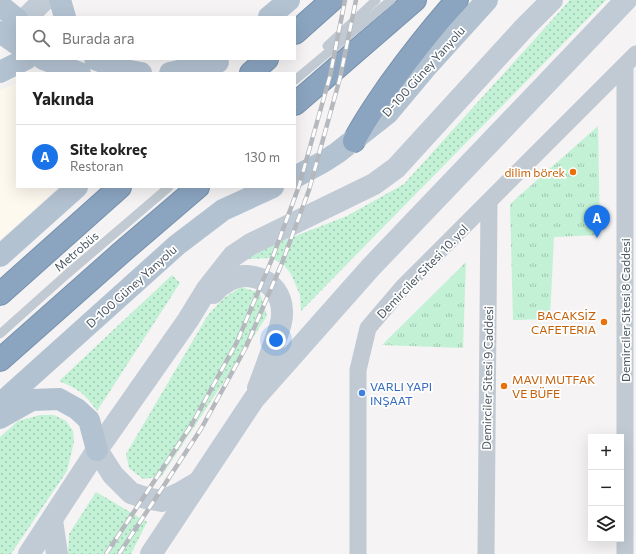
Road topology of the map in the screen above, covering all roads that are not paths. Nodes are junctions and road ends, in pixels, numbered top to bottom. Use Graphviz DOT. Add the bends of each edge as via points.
graph roads {
  1 [pos="44,0"];
  2 [pos="60,0"];
  3 [pos="289,0"];
  4 [pos="332,0"];
  5 [pos="376,0"];
  6 [pos="391,0"];
  7 [pos="415,0"];
  8 [pos="457,0"];
  9 [pos="487,0"];
  10 [pos="552,0"];
  11 [pos="626,0"];
  12 [pos="28,16"];
  13 [pos="65,16"];
  14 [pos="270,16"];
  15 [pos="296,32"];
  16 [pos="24,60"];
  17 [pos="46,60"];
  18 [pos="98,60"];
  19 [pos="266,60"];
  20 [pos="630,60"];
  21 [pos="215,65"];
  22 [pos="0,72"];
  23 [pos="77,72"];
  24 [pos="136,72"];
  25 [pos="176,72"];
  26 [pos="252,72"];
  27 [pos="296,75"];
  28 [pos="296,79"];
  29 [pos="296,103"];
  30 [pos="354,141"];
  31 [pos="296,176"];
  32 [pos="76,188"];
  33 [pos="119,188"];
  34 [pos="168,188"];
  35 [pos="197,188"];
  36 [pos="271,188"];
  37 [pos="489,202"];
  38 [pos="0,256"];
  39 [pos="0,294"];
  40 [pos="188,320"];
  41 [pos="0,334"];
  42 [pos="0,360"];
  43 [pos="254,399"];
  44 [pos="0,404"];
  45 [pos="0,418"];
  46 [pos="97,450"];
  47 [pos="199,481"];
  48 [pos="52,520"];
  49 [pos="29,554"];
  50 [pos="57,554"];
  51 [pos="151,554"];
  52 [pos="358,554"];
  53 [pos="486,554"];
  54 [pos="625,554"];
  1 -- 12 [label="main road"];
  2 -- 13 [label="main road"];
  3 -- 14 [label="main road"];
  4 -- 15 [label="highway"];
  5 -- 27 [label="lane"];
  6 -- 28 [label="lane"];
  7 -- 29 [label="highway"];
  8 -- 30 [label="highway" via="414,51 364,122"];
  9 -- 30 [label="main road, D-100 Güney Yanyolu" via="388,113"];
  10 -- 40 [label="main road" via="396,168 374,184 251,244 233,256 207,289"];
  11 -- 43 [label="main road" via="371,267"];
  16 -- 22 [label="main road"];
  17 -- 23 [label="main road"];
  18 -- 24 [label="main road"];
  19 -- 26 [label="highway"];
  20 -- 37 [label="street, Demirciler Sitesi 10. yol"];
  20 -- 54 [label="street, Demirciler Sitesi 8 Caddesi"];
  21 -- 25 [label="main road"];
  30 -- 31 [label="main road, D-100 Güney Yanyolu"];
  32 -- 38 [label="main road"];
  33 -- 39 [label="highway"];
  34 -- 41 [label="lane, Metrobüs"];
  35 -- 42 [label="highway"];
  36 -- 44 [label="main road, D-100 Güney Yanyolu" via="223,210 200,226"];
  37 -- 52 [label="street, Demirciler Sitesi 10. yol" via="403,287 368,328 358,370"];
  37 -- 53 [label="street, Demirciler Sitesi 9 Caddesi"];
  40 -- 43 [label="main road" via="219,286 234,277 261,278 275,289 281,300 282,316"];
  40 -- 46 [label="main road"];
  43 -- 47 [label="main road"];
  45 -- 46 [label="main road" via="32,400 59,399 77,409 89,420"];
  46 -- 47 [label="main road" via="113,475 131,493 146,498 162,501"];
  46 -- 48 [label="main road"];
  47 -- 51 [label="main road"];
  48 -- 49 [label="main road"];
  48 -- 50 [label="main road"];
}
